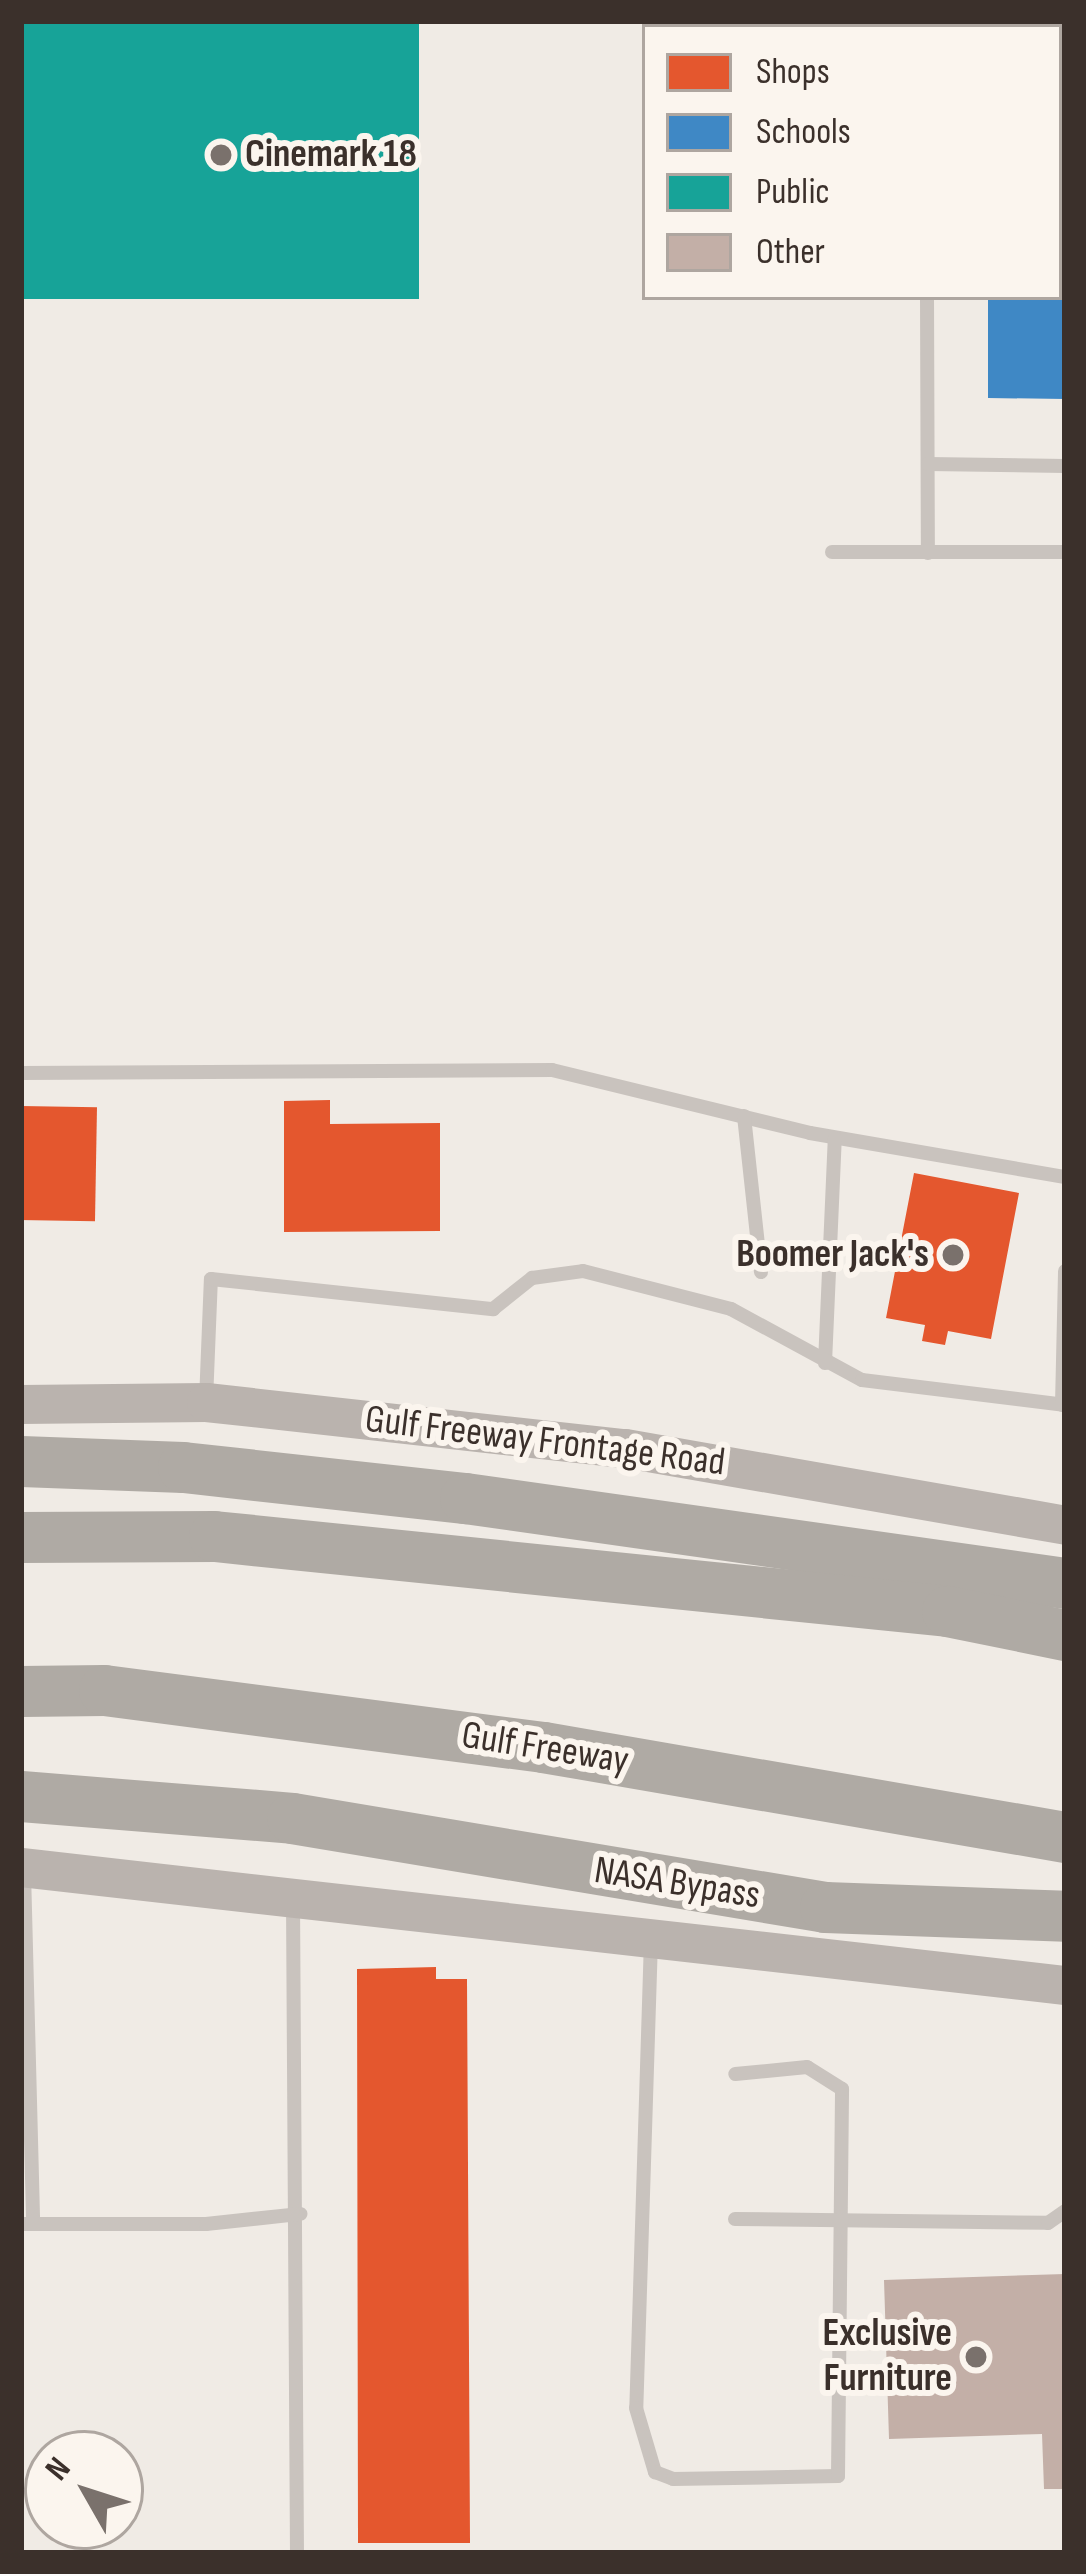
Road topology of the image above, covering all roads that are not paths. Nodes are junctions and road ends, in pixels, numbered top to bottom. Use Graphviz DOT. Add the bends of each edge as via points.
graph roads {
  1 [pos="927,300"];
  2 [pos="928,464"];
  3 [pos="1065,466"];
  4 [pos="832,552"];
  5 [pos="1065,552"];
  6 [pos="928,553"];
  7 [pos="21,1072"];
  8 [pos="744,1116"];
  9 [pos="835,1138"];
  10 [pos="1065,1177"];
  11 [pos="1065,1271"];
  12 [pos="761,1272"];
  13 [pos="825,1363"];
  14 [pos="206,1402"];
  15 [pos="21,1404"];
  16 [pos="1063,1405"];
  17 [pos="21,1461"];
  18 [pos="1065,1525"];
  19 [pos="21,1537"];
  20 [pos="1065,1583"];
  21 [pos="1065,1635"];
  22 [pos="21,1691"];
  23 [pos="21,1796"];
  24 [pos="1065,1837"];
  25 [pos="22,1867"];
  26 [pos="293,1896"];
  27 [pos="1065,1916"];
  28 [pos="651,1934"];
  29 [pos="1065,1984"];
  30 [pos="735,2074"];
  31 [pos="1065,2211"];
  32 [pos="300,2214"];
  33 [pos="735,2219"];
  34 [pos="841,2220"];
  35 [pos="27,2223"];
  36 [pos="297,2553"];
  1 -- 2 [label="lane"];
  2 -- 3 [label="lane"];
  2 -- 6 [label="lane"];
  4 -- 6 [label="lane"];
  5 -- 6 [label="lane"];
  7 -- 8 [label="lane" via="553,1070"];
  8 -- 9 [label="lane"];
  8 -- 12 [label="lane"];
  9 -- 10 [label="lane"];
  9 -- 13 [label="lane"];
  11 -- 16 [label="lane"];
  13 -- 14 [label="lane" via="731,1309 584,1270 532,1278 493,1309 211,1279"];
  13 -- 16 [label="lane" via="862,1380"];
  14 -- 15 [label="main road, Gulf Freeway Frontage Road"];
  14 -- 18 [label="main road, Gulf Freeway Frontage Road" via="625,1448"];
  17 -- 20 [label="highway" via="206,1469 835,1544"];
  19 -- 21 [label="highway" via="238,1538 947,1611"];
  22 -- 24 [label="highway, Gulf Freeway" via="104,1690 544,1747"];
  23 -- 27 [label="highway, NASA Bypass" via="292,1818 825,1907"];
  25 -- 26 [label="main road"];
  25 -- 35 [label="lane"];
  26 -- 28 [label="main road"];
  26 -- 32 [label="lane"];
  28 -- 29 [label="main road"];
  28 -- 34 [label="lane" via="635,2408 656,2472 673,2480 838,2476"];
  30 -- 34 [label="lane" via="807,2067 842,2089"];
  31 -- 34 [label="lane" via="1048,2223"];
  32 -- 35 [label="lane" via="206,2224"];
  32 -- 36 [label="lane"];
  33 -- 34 [label="lane"];
}
